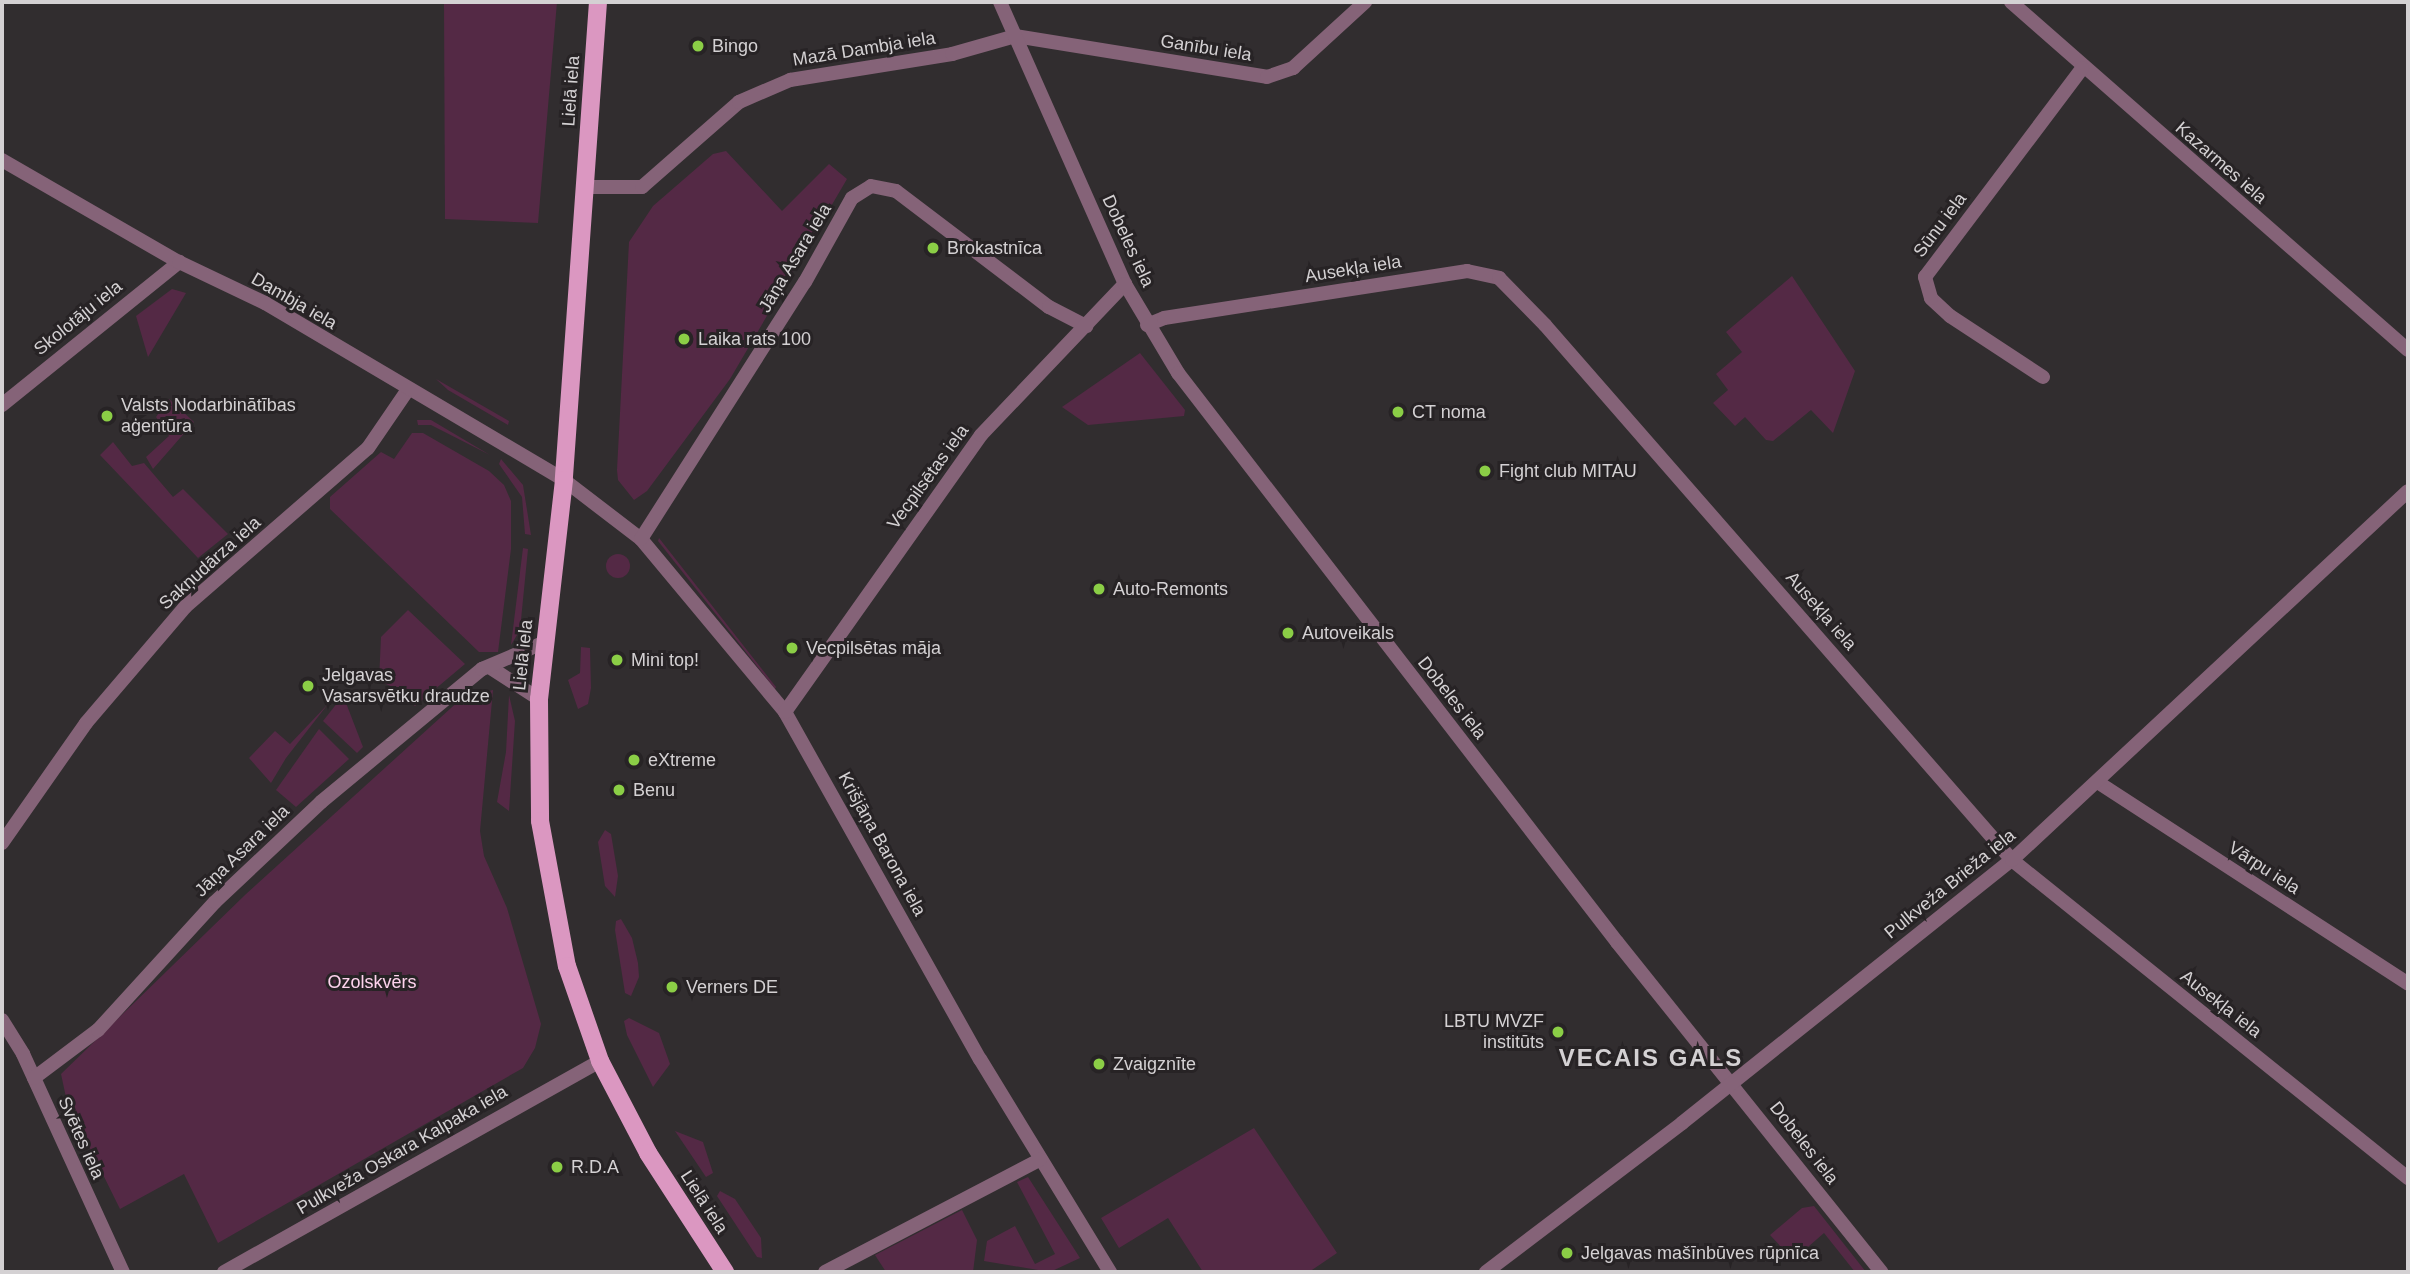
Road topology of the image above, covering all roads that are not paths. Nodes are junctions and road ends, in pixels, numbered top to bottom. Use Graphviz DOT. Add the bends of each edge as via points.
graph roads {
  1 [pos="598,2"];
  2 [pos="1000,2"];
  3 [pos="1365,2"];
  4 [pos="2011,2"];
  5 [pos="1015,36"];
  6 [pos="2082,69"];
  7 [pos="2,160"];
  8 [pos="584,187"];
  9 [pos="179,262"];
  10 [pos="1125,284"];
  11 [pos="1147,325"];
  12 [pos="1086,326"];
  13 [pos="2408,350"];
  14 [pos="2043,377"];
  15 [pos="407,391"];
  16 [pos="2,405"];
  17 [pos="564,480"];
  18 [pos="2408,491"];
  19 [pos="641,539"];
  20 [pos="545,642"];
  21 [pos="491,668"];
  22 [pos="539,699"];
  23 [pos="785,712"];
  24 [pos="2099,783"];
  25 [pos="2,843"];
  26 [pos="2012,860"];
  27 [pos="2408,984"];
  28 [pos="2,1020"];
  29 [pos="600,1061"];
  30 [pos="34,1078"];
  31 [pos="1731,1084"];
  32 [pos="1039,1160"];
  33 [pos="2408,1178"];
  34 [pos="123,1272"];
  35 [pos="224,1272"];
  36 [pos="724,1272"];
  37 [pos="825,1272"];
  38 [pos="1110,1272"];
  39 [pos="1486,1272"];
  40 [pos="1881,1272"];
  1 -- 8 [label="main road, Lielā iela"];
  2 -- 5 [label="street, Dobeles iela"];
  3 -- 5 [label="street, Ganību iela" via="1293,68 1267,77"];
  4 -- 6 [label="street, Kazarmes iela"];
  5 -- 8 [label="street, Mazā Dambja iela" via="952,54 790,80 739,102 642,187"];
  5 -- 10 [label="street, Dobeles iela"];
  6 -- 13 [label="street, Kazarmes iela"];
  6 -- 14 [label="street, Sūnu iela" via="1925,277 1931,298 1950,316"];
  7 -- 9 [label="street, Dambja iela"];
  8 -- 17 [label="main road, Lielā iela"];
  9 -- 15 [label="street, Dambja iela" via="265,303"];
  9 -- 16 [label="street, Skolotāju iela"];
  10 -- 11 [label="street, Dobeles iela"];
  10 -- 12 [label="street, Vecpilsētas iela"];
  11 -- 26 [label="street, Ausekļa iela" via="1164,318 1467,271 1499,278"];
  11 -- 31 [label="street, Dobeles iela" via="1178,373 1374,630"];
  12 -- 19 [label="street, Jāņa Asara iela" via="1049,307 895,191 871,186 852,198 805,282"];
  12 -- 23 [label="street, Vecpilsētas iela" via="981,435"];
  15 -- 17 [label="street, Dambja iela"];
  15 -- 25 [label="street, Sakņudārza iela" via="368,448 185,607 86,723"];
  17 -- 19 [label="street, Krišjāņa Barona iela"];
  17 -- 20 [label="main road, Lielā iela"];
  18 -- 24 [label="street, Pulkveža Brieža iela"];
  19 -- 23 [label="street, Krišjāņa Barona iela"];
  20 -- 21 [label="street, Jāņa Asara iela"];
  20 -- 22 [label="main road, Lielā iela"];
  21 -- 22 [label="street"];
  21 -- 30 [label="street, Jāņa Asara iela" via="482,669 312,810 215,902 98,1030"];
  22 -- 29 [label="main road, Lielā iela" via="537,776 548,883 570,977"];
  23 -- 32 [label="street, Krišjāņa Barona iela"];
  24 -- 26 [label="street, Pulkveža Brieža iela"];
  24 -- 27 [label="street, Vārpu iela"];
  26 -- 31 [label="street, Pulkveža Brieža iela"];
  26 -- 33 [label="street, Ausekļa iela"];
  28 -- 30 [label="street, Svētes iela"];
  29 -- 35 [label="street, Pulkveža Oskara Kalpaka iela"];
  29 -- 36 [label="main road, Lielā iela" via="648,1153"];
  30 -- 34 [label="street, Svētes iela"];
  31 -- 39 [label="street, Pulkveža Brieža iela"];
  31 -- 40 [label="street, Dobeles iela"];
  32 -- 37 [label="street"];
  32 -- 38 [label="street, Krišjāņa Barona iela"];
}
